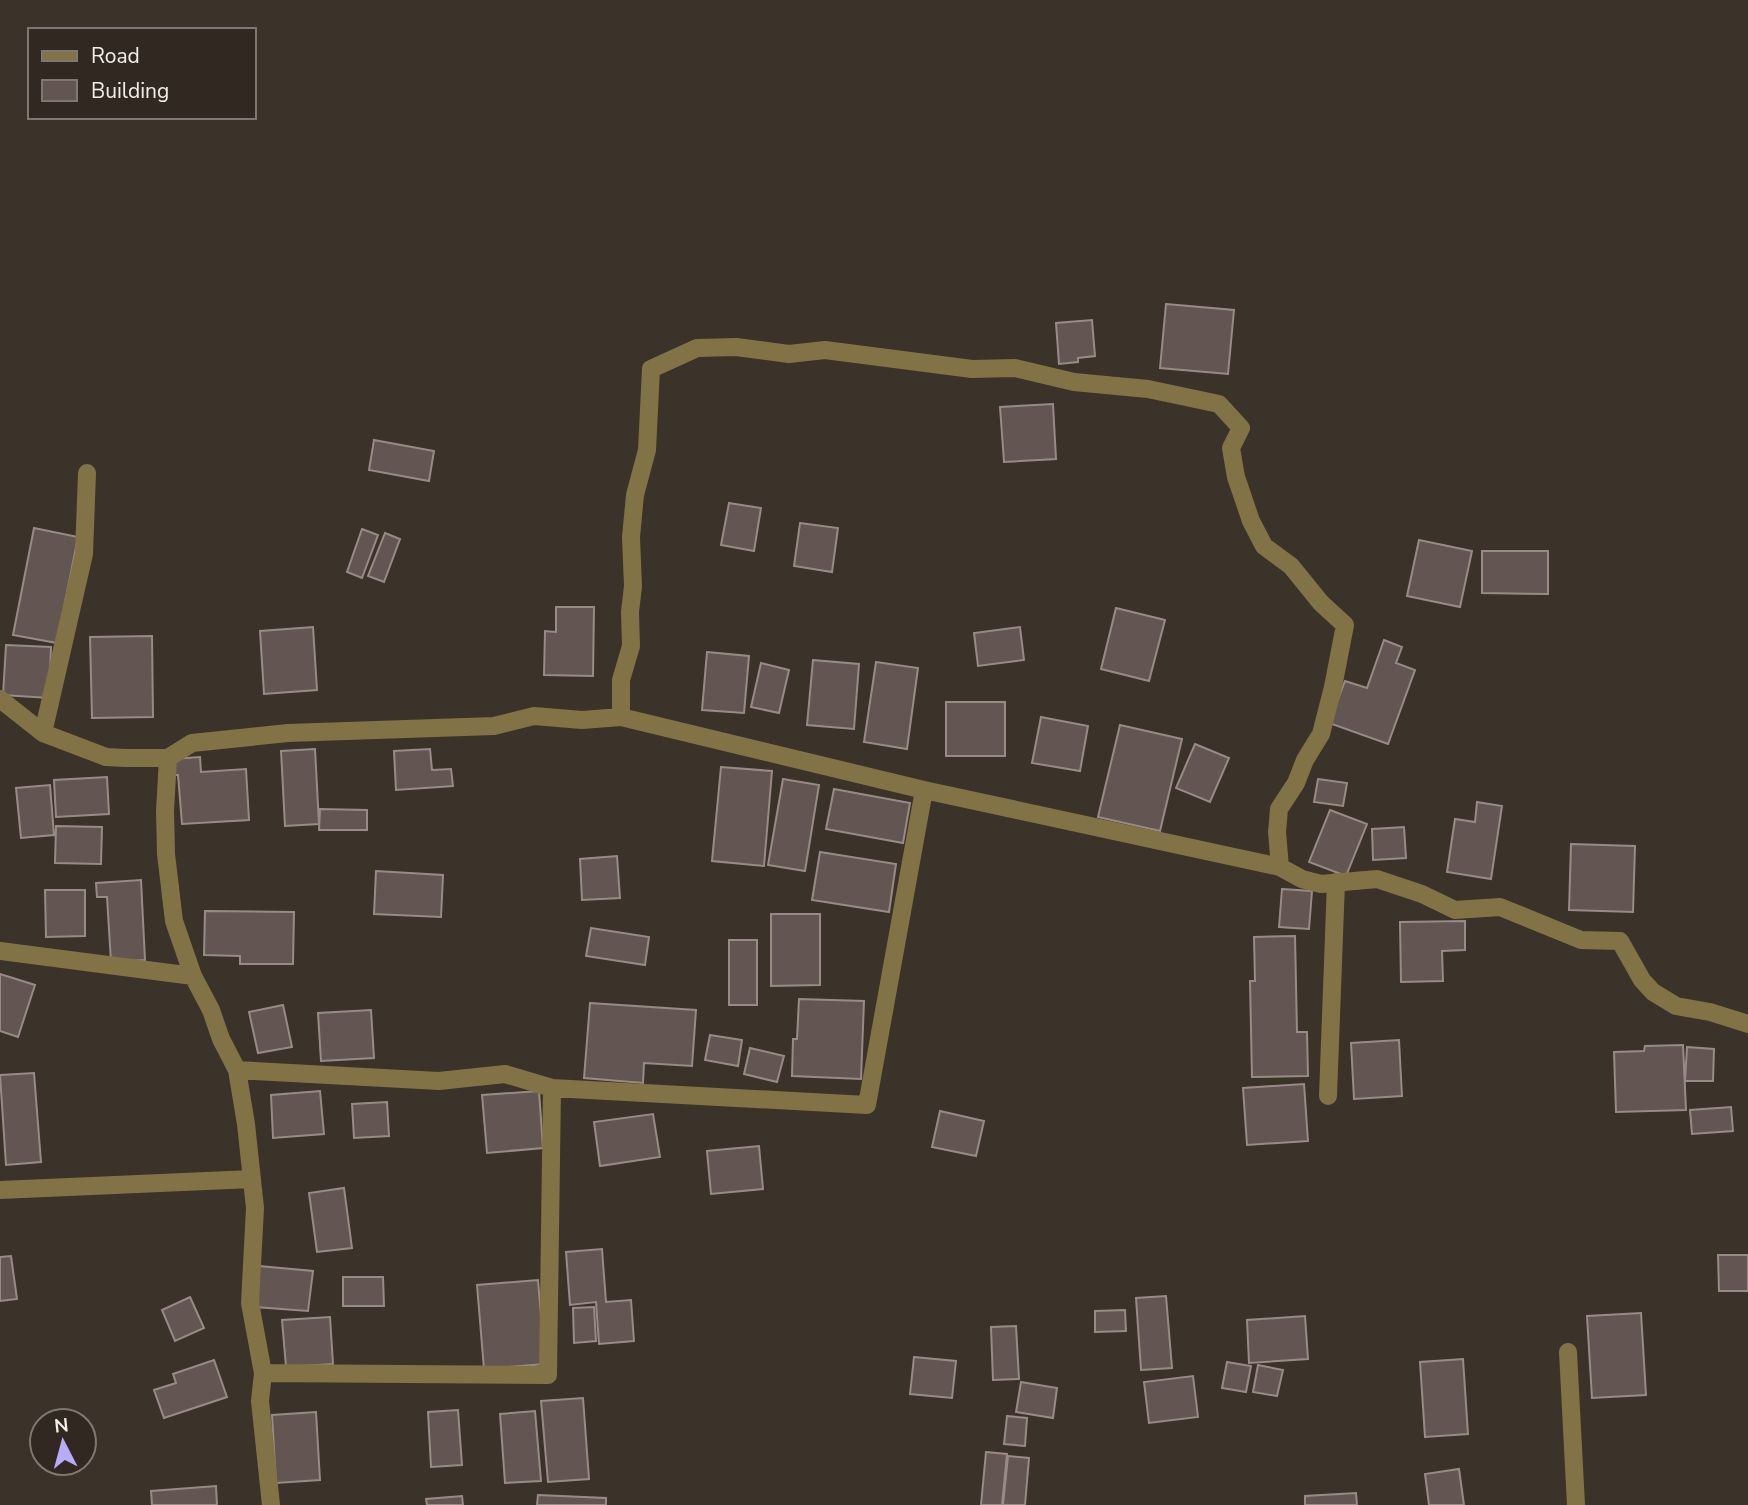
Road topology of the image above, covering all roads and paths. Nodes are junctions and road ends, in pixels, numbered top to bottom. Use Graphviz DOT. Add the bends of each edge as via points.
graph roads {
  1 [pos="87,473"];
  2 [pos="0,699"];
  3 [pos="621,717"];
  4 [pos="43,733"];
  5 [pos="168,758"];
  6 [pos="924,790"];
  7 [pos="1280,867"];
  8 [pos="1336,882"];
  9 [pos="0,951"];
  10 [pos="193,976"];
  11 [pos="1748,1024"];
  12 [pos="237,1070"];
  13 [pos="552,1088"];
  14 [pos="1328,1096"];
  15 [pos="252,1179"];
  16 [pos="0,1190"];
  17 [pos="1567,1352"];
  18 [pos="263,1373"];
  19 [pos="271,1505"];
  20 [pos="1576,1505"];
  1 -- 4 [label="street" via="84,554"];
  2 -- 4 [label="street"];
  3 -- 5 [label="street" via="534,716 494,726 288,733 192,743"];
  3 -- 6 [label="street"];
  3 -- 7 [label="street" via="621,680 631,646 631,537 635,495 647,450 651,369 697,348 736,347 789,354 825,350 972,369 1015,368 1074,382 1148,389 1219,404 1241,428 1231,448 1236,477 1264,546 1291,566 1345,625 1321,734 1279,809"];
  4 -- 5 [label="street" via="106,757"];
  5 -- 10 [label="street" via="166,854 173,921"];
  6 -- 7 [label="street"];
  6 -- 13 [label="street" via="867,1105"];
  7 -- 8 [label="street" via="1302,879"];
  8 -- 11 [label="street" via="1377,879 1455,910 1500,907 1581,940 1620,941 1653,992 1676,1006"];
  8 -- 14 [label="street"];
  9 -- 10 [label="street"];
  10 -- 12 [label="street"];
  12 -- 13 [label="street" via="439,1081 505,1074"];
  12 -- 15 [label="street"];
  13 -- 18 [label="street" via="548,1375"];
  15 -- 16 [label="street"];
  15 -- 18 [label="street" via="250,1303"];
  17 -- 20 [label="street"];
  18 -- 19 [label="street" via="260,1401"];
}
